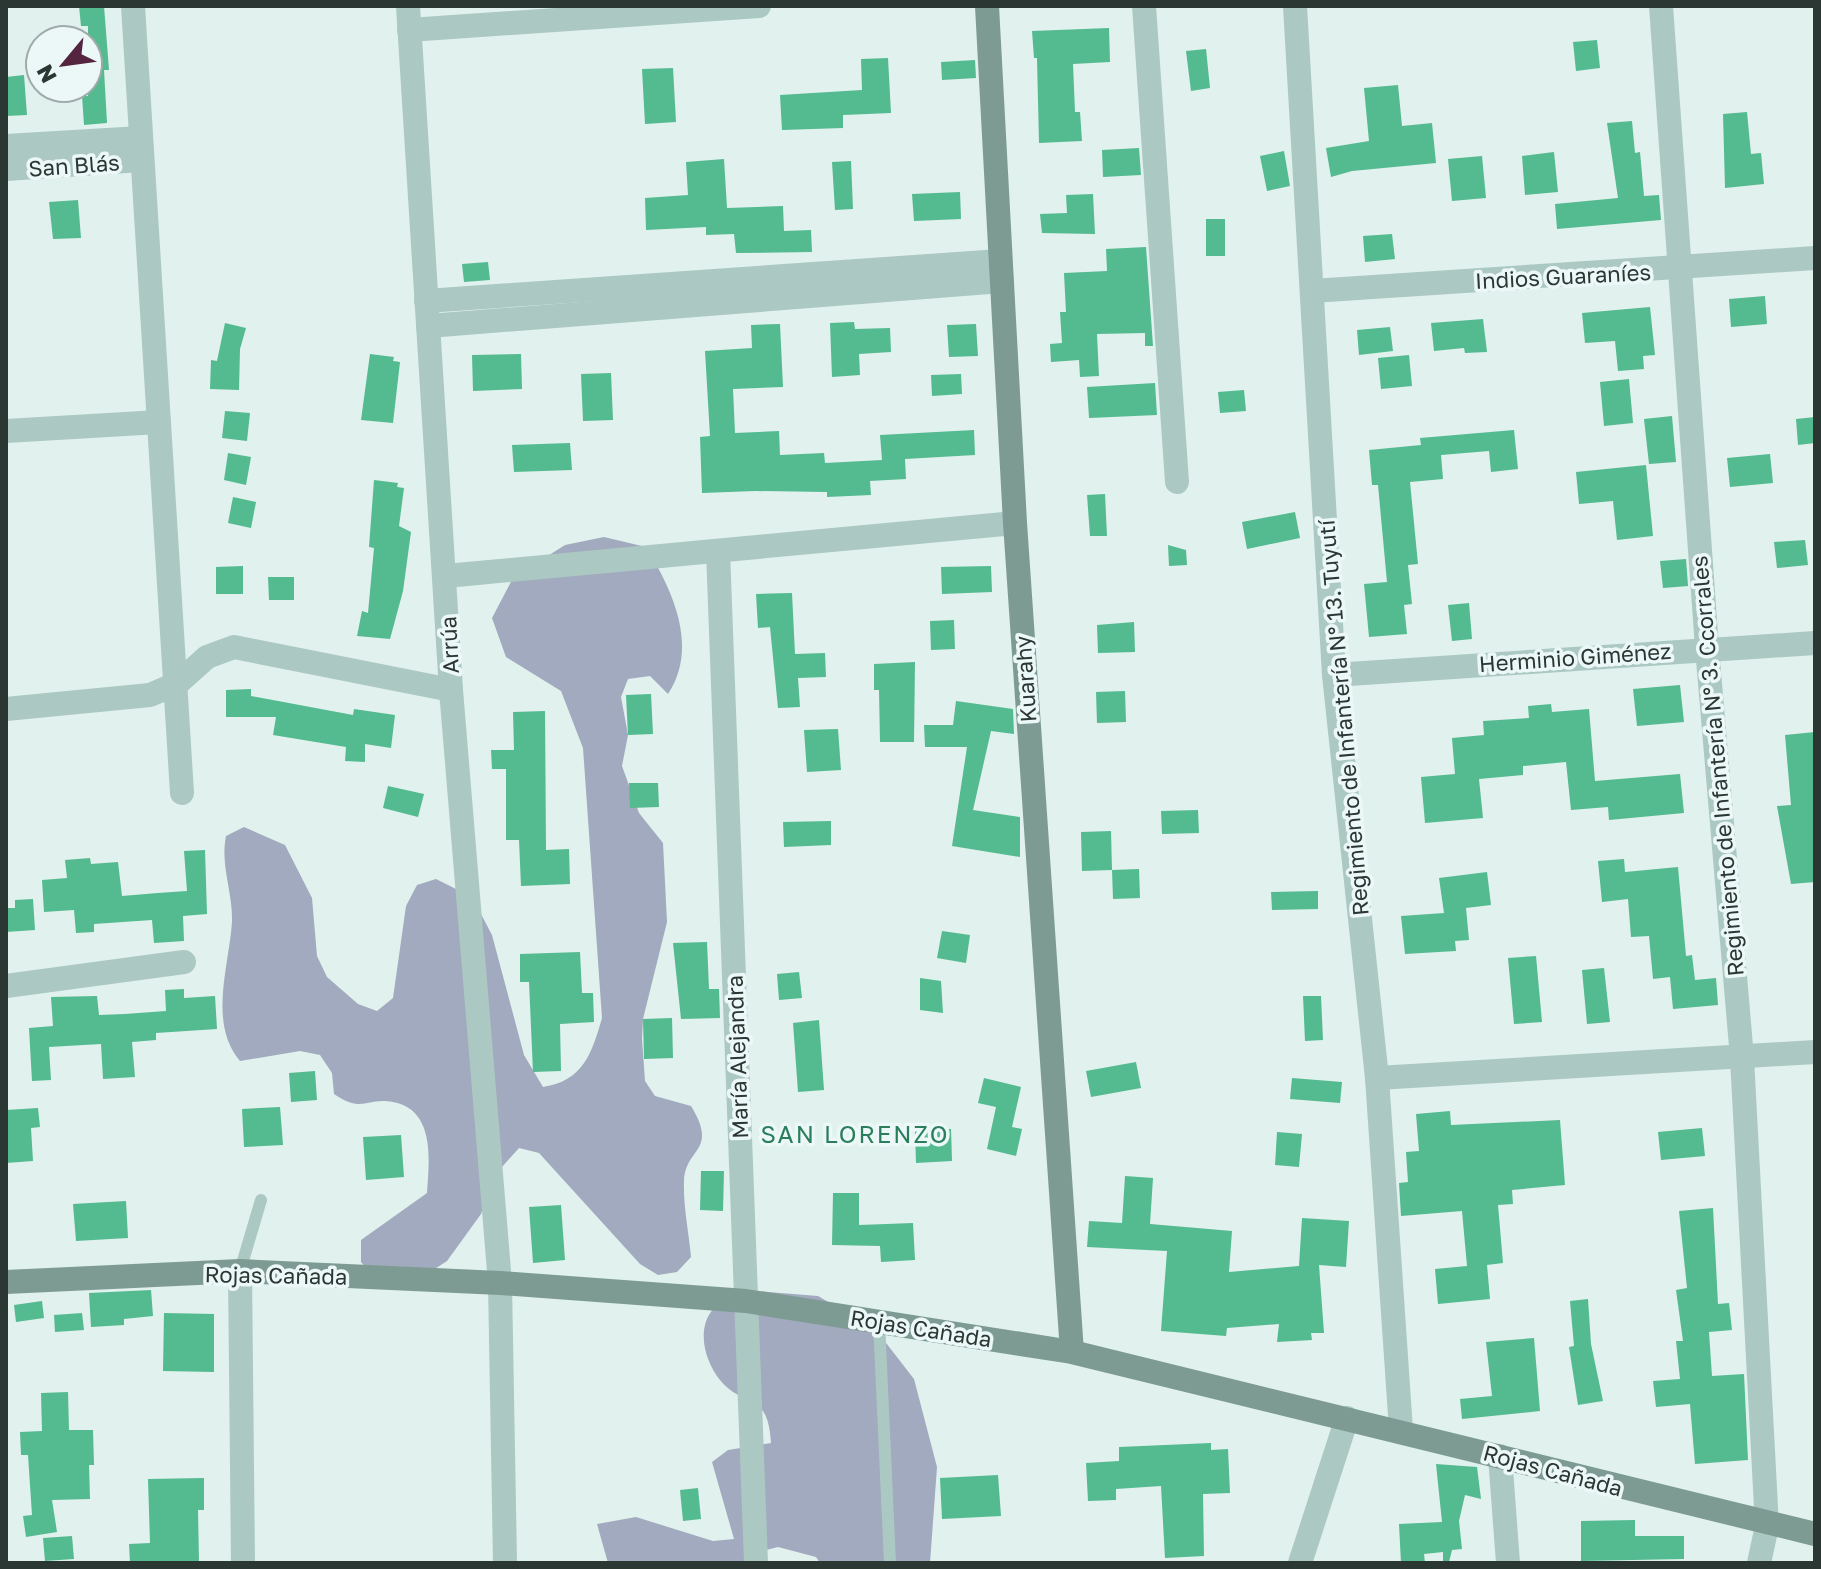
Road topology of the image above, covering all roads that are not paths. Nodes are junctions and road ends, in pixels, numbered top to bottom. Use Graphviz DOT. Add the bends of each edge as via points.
graph roads {
  1 [pos="133,6"];
  2 [pos="759,6"];
  3 [pos="987,6"];
  4 [pos="1144,6"];
  5 [pos="1295,6"];
  6 [pos="1661,6"];
  7 [pos="408,18"];
  8 [pos="6,146"];
  9 [pos="141,149"];
  10 [pos="6,169"];
  11 [pos="1815,258"];
  12 [pos="1680,268"];
  13 [pos="1001,271"];
  14 [pos="1312,291"];
  15 [pos="426,301"];
  16 [pos="428,326"];
  17 [pos="159,422"];
  18 [pos="6,431"];
  19 [pos="1177,482"];
  20 [pos="1015,523"];
  21 [pos="718,551"];
  22 [pos="446,576"];
  23 [pos="1815,643"];
  24 [pos="1707,648"];
  25 [pos="1334,675"];
  26 [pos="178,683"];
  27 [pos="451,690"];
  28 [pos="6,709"];
  29 [pos="182,793"];
  30 [pos="184,962"];
  31 [pos="6,986"];
  32 [pos="1815,1052"];
  33 [pos="1742,1058"];
  34 [pos="1377,1078"];
  35 [pos="261,1200"];
  36 [pos="240,1271"];
  37 [pos="6,1282"];
  38 [pos="500,1283"];
  39 [pos="746,1301"];
  40 [pos="879,1322"];
  41 [pos="1072,1352"];
  42 [pos="1347,1418"];
  43 [pos="1401,1430"];
  44 [pos="1500,1456"];
  45 [pos="1767,1526"];
  46 [pos="1815,1534"];
  47 [pos="243,1563"];
  48 [pos="505,1563"];
  49 [pos="756,1563"];
  50 [pos="890,1563"];
  51 [pos="1300,1563"];
  52 [pos="1508,1563"];
  53 [pos="1759,1563"];
  1 -- 9 [label="street"];
  2 -- 7 [label="street"];
  3 -- 13 [label="main road, Kuarahy"];
  4 -- 19 [label="street"];
  5 -- 14 [label="street, Regimiento de Infantería N° 13. Tuyutí"];
  6 -- 12 [label="street, Regimiento de Infantería N° 3. Ccorrales"];
  7 -- 15 [label="street, Arrúa"];
  8 -- 9 [label="street, San Blás"];
  9 -- 10 [label="street, San Blás"];
  9 -- 17 [label="street"];
  11 -- 12 [label="street, Indios Guaraníes"];
  12 -- 14 [label="street, Indios Guaraníes"];
  12 -- 24 [label="street, Regimiento de Infantería N° 3. Ccorrales"];
  13 -- 15 [label="street"];
  13 -- 16 [label="street"];
  13 -- 20 [label="main road, Kuarahy"];
  14 -- 25 [label="street, Regimiento de Infantería N° 13. Tuyutí"];
  15 -- 16 [label="street, Arrúa"];
  16 -- 22 [label="street, Arrúa"];
  17 -- 18 [label="street"];
  17 -- 26 [label="street"];
  20 -- 21 [label="street"];
  20 -- 41 [label="main road, Kuarahy"];
  21 -- 22 [label="street"];
  21 -- 39 [label="street, María Alejandra"];
  22 -- 27 [label="street, Arrúa"];
  23 -- 24 [label="street, Herminio Giménez"];
  24 -- 25 [label="street, Herminio Giménez"];
  24 -- 33 [label="street, Regimiento de Infantería N° 3. Ccorrales"];
  25 -- 34 [label="street, Regimiento de Infantería N° 13. Tuyutí"];
  26 -- 27 [label="street" via="207,657 234,647"];
  26 -- 28 [label="street" via="150,695"];
  26 -- 29 [label="street"];
  27 -- 38 [label="street, Arrúa"];
  30 -- 31 [label="street"];
  32 -- 33 [label="street"];
  33 -- 34 [label="street"];
  33 -- 45 [label="street, Regimiento de Infantería N° 3. Ccorrales"];
  34 -- 43 [label="street, Regimiento de Infantería N° 13. Tuyutí"];
  35 -- 36 [label="lane"];
  36 -- 37 [label="main road, Rojas Cañada"];
  36 -- 38 [label="main road, Rojas Cañada"];
  36 -- 47 [label="street"];
  38 -- 39 [label="main road, Rojas Cañada"];
  38 -- 48 [label="street, Arrúa"];
  39 -- 40 [label="main road, Rojas Cañada"];
  39 -- 49 [label="street, María Alejandra"];
  40 -- 41 [label="main road, Rojas Cañada"];
  40 -- 50 [label="lane"];
  41 -- 42 [label="main road, Rojas Cañada"];
  42 -- 43 [label="main road, Rojas Cañada"];
  42 -- 51 [label="street"];
  43 -- 44 [label="main road, Rojas Cañada"];
  44 -- 45 [label="main road, Rojas Cañada"];
  44 -- 52 [label="street"];
  45 -- 46 [label="main road, Rojas Cañada"];
  45 -- 53 [label="street, Regimiento de Infantería N° 3. Ccorrales"];
}
